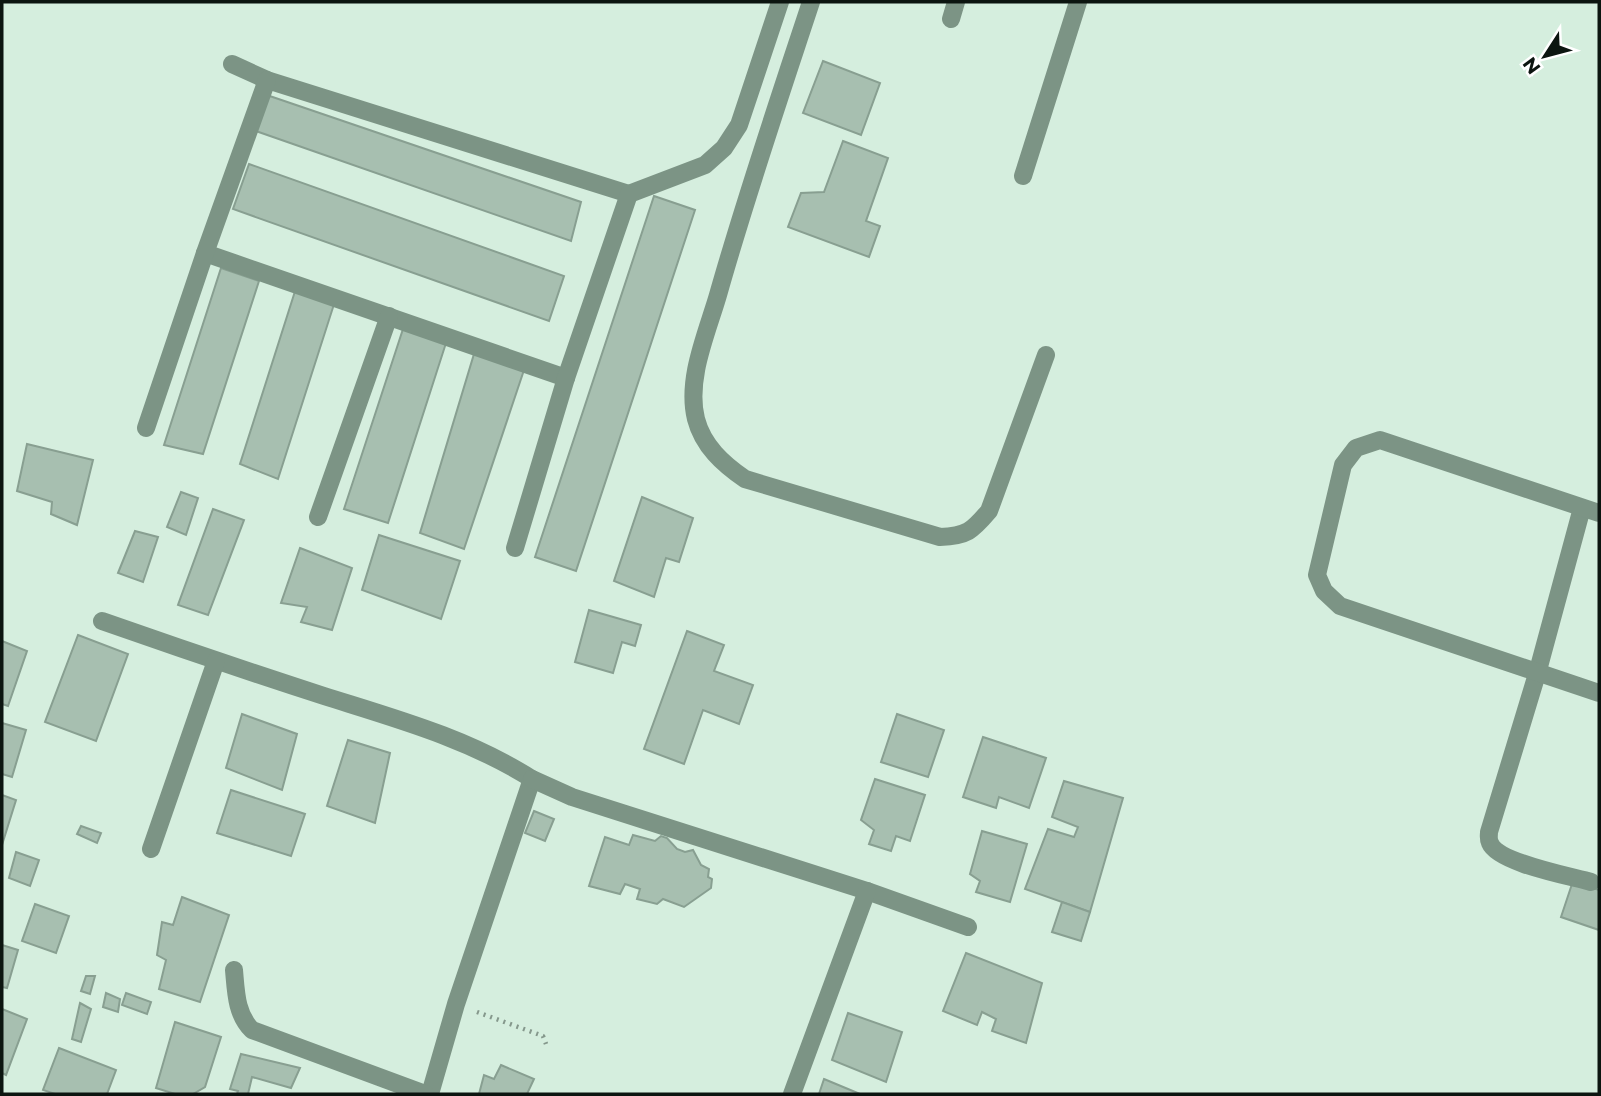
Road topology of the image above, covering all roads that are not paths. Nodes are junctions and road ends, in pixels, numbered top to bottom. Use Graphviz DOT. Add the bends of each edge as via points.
graph roads {
  1 [pos="780,2"];
  2 [pos="811,2"];
  3 [pos="1077,2"];
  4 [pos="232,64"];
  5 [pos="267,80"];
  6 [pos="1023,176"];
  7 [pos="629,194"];
  8 [pos="205,253"];
  9 [pos="389,317"];
  10 [pos="1046,355"];
  11 [pos="566,378"];
  12 [pos="146,428"];
  13 [pos="1581,508"];
  14 [pos="1599,513"];
  15 [pos="318,517"];
  16 [pos="515,548"];
  17 [pos="102,621"];
  18 [pos="216,661"];
  19 [pos="1537,674"];
  20 [pos="1599,693"];
  21 [pos="531,779"];
  22 [pos="152,849"];
  23 [pos="1591,881"];
  24 [pos="867,891"];
  25 [pos="968,927"];
  26 [pos="234,970"];
  27 [pos="425,1094"];
  28 [pos="430,1094"];
  29 [pos="792,1094"];
  1 -- 7 [label="street" via="739,125 724,148 705,165"];
  2 -- 10 [label="street" via="733,242 694,381 696,418 706,443 724,465 745,479 940,537 959,536 974,529 989,511"];
  3 -- 6 [label="street"];
  4 -- 5 [label="street"];
  5 -- 7 [label="street"];
  5 -- 8 [label="street"];
  7 -- 11 [label="street"];
  8 -- 9 [label="street"];
  8 -- 12 [label="street"];
  9 -- 11 [label="street"];
  9 -- 15 [label="street"];
  11 -- 16 [label="street"];
  13 -- 14 [label="street"];
  13 -- 19 [label="street"];
  13 -- 19 [label="street" via="1380,440 1356,448 1343,465 1317,575 1324,591 1340,606"];
  17 -- 18 [label="street"];
  18 -- 21 [label="street" via="454,738"];
  18 -- 22 [label="street"];
  19 -- 20 [label="street"];
  19 -- 23 [label="street" via="1489,832 1490,843 1511,859"];
  21 -- 24 [label="street" via="572,797"];
  21 -- 28 [label="street"];
  24 -- 25 [label="street"];
  24 -- 29 [label="street"];
  26 -- 27 [label="street" via="239,1012 252,1030"];
}
